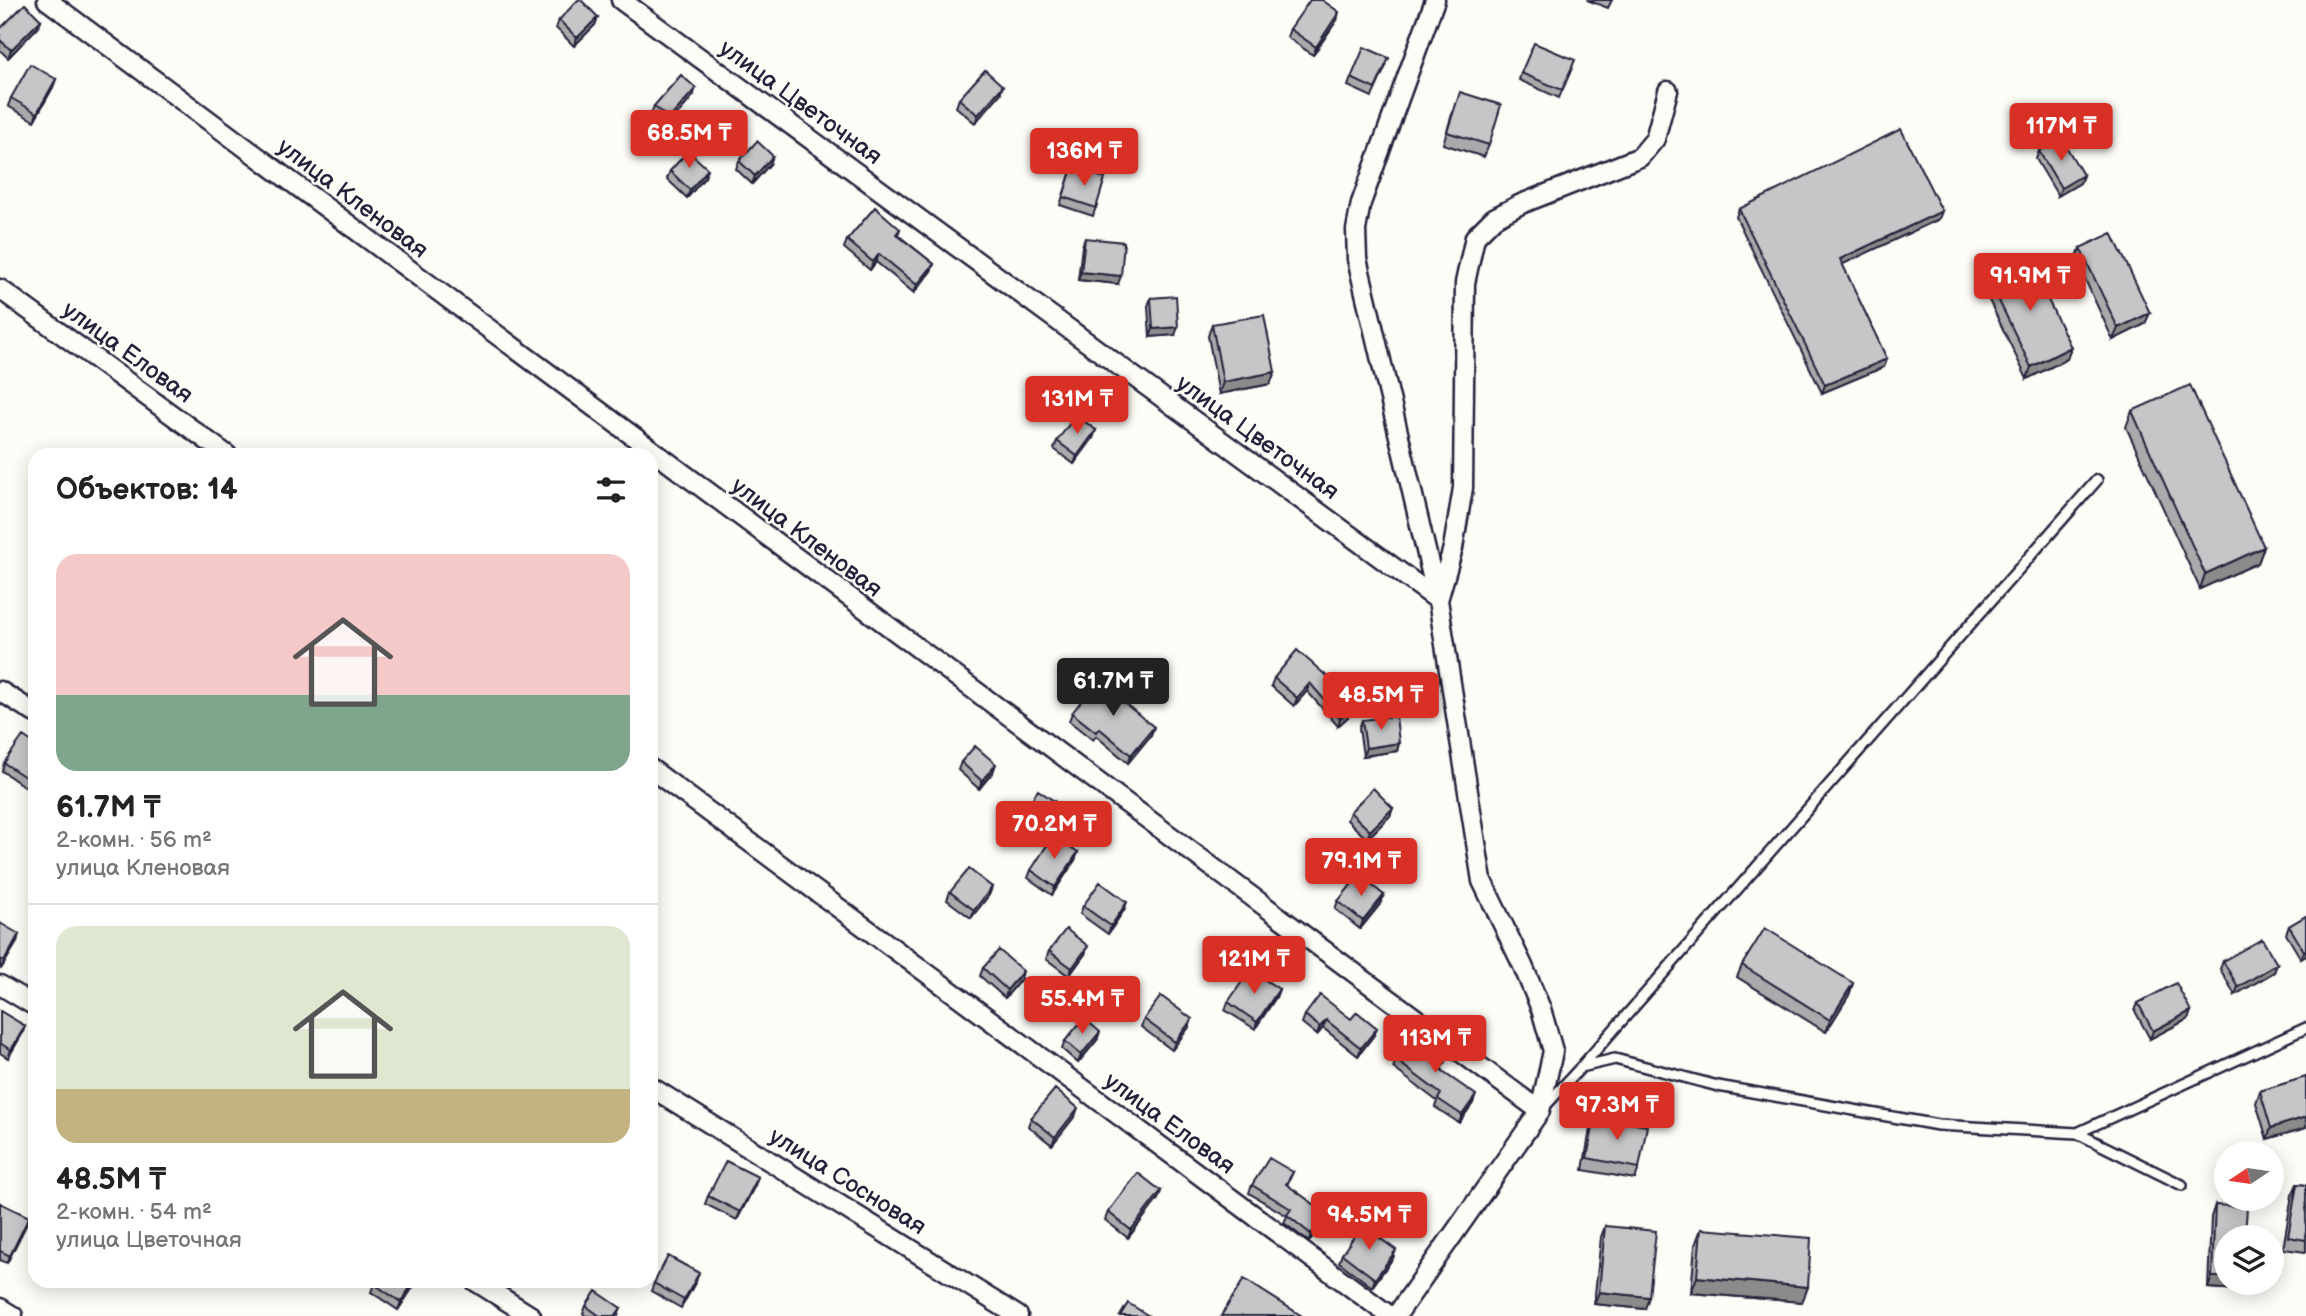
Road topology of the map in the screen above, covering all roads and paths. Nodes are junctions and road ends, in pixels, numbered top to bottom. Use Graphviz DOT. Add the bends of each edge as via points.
graph roads {
  1 [pos="47,0"];
  2 [pos="621,0"];
  3 [pos="1433,1"];
  4 [pos="1668,91"];
  5 [pos="0,289"];
  6 [pos="218,448"];
  7 [pos="649,448"];
  8 [pos="658,455"];
  9 [pos="2097,480"];
  10 [pos="1438,600"];
  11 [pos="0,691"];
  12 [pos="28,709"];
  13 [pos="658,774"];
  14 [pos="0,985"];
  15 [pos="28,1002"];
  16 [pos="2306,1028"];
  17 [pos="1581,1066"];
  18 [pos="658,1091"];
  19 [pos="1540,1111"];
  20 [pos="2077,1133"];
  21 [pos="2182,1185"];
  22 [pos="486,1288"];
  23 [pos="531,1316"];
  24 [pos="1018,1316"];
  25 [pos="1390,1316"];
  26 [pos="1396,1316"];
  1 -- 7 [label="street, улица Кленовая"];
  2 -- 10 [label="street, улица Цветочная"];
  3 -- 10 [label="street" via="1361,203 1356,230 1357,259"];
  4 -- 10 [label="street" via="1656,139 1640,158 1521,204 1494,218 1475,237 1465,283 1463,488"];
  5 -- 6 [label="street, улица Еловая"];
  8 -- 19 [label="street, улица Кленовая"];
  9 -- 17 [label="lane"];
  10 -- 19 [label="street" via="1482,881 1541,1009 1553,1051"];
  11 -- 12 [label="street"];
  13 -- 25 [label="street, улица Еловая"];
  14 -- 15 [label="street"];
  16 -- 20 [label="lane"];
  17 -- 19 [label="lane"];
  17 -- 20 [label="lane" via="1615,1059 1718,1086 1938,1125"];
  18 -- 24 [label="street, улица Сосновая"];
  19 -- 26 [label="street"];
  20 -- 21 [label="lane"];
  22 -- 23 [label="street"];
}
